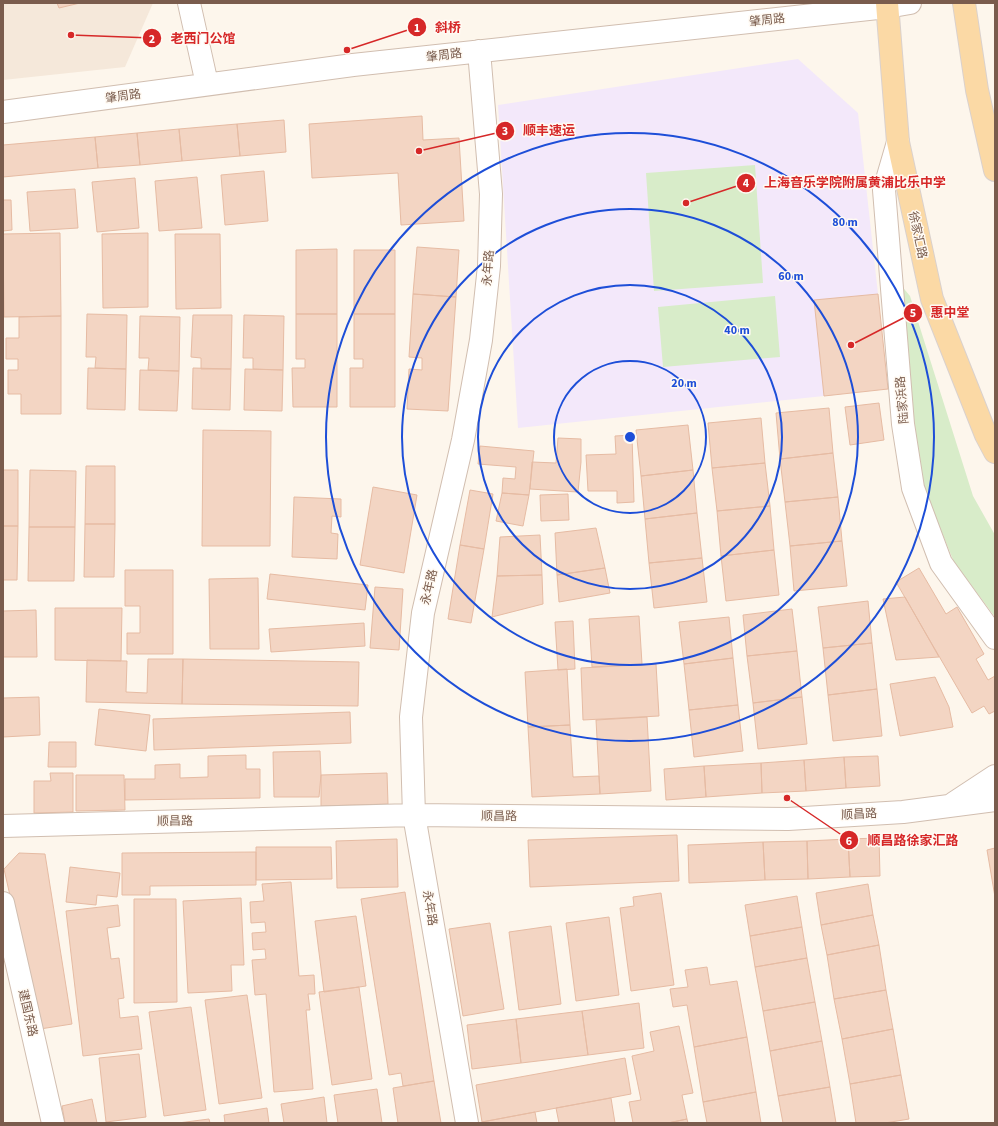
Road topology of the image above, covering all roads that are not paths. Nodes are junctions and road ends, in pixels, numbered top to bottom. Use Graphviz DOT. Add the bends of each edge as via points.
graph roads {
  1 [pos="190,3"];
  2 [pos="910,3"];
  3 [pos="964,3"];
  4 [pos="887,5"];
  5 [pos="479,51"];
  6 [pos="207,84"];
  7 [pos="3,112"];
  8 [pos="898,142"];
  9 [pos="995,170"];
  10 [pos="995,452"];
  11 [pos="995,638"];
  12 [pos="995,776"];
  13 [pos="995,800"];
  14 [pos="949,806"];
  15 [pos="414,815"];
  16 [pos="3,826"];
  17 [pos="3,903"];
  18 [pos="53,1123"];
  19 [pos="467,1123"];
  1 -- 6 [label="street"];
  2 -- 4 [label="street, 肇周路"];
  3 -- 9 [label="main road" via="978,90"];
  4 -- 5 [label="street, 肇周路"];
  4 -- 8 [label="main road, 徐家汇路"];
  5 -- 6 [label="street, 肇周路"];
  5 -- 15 [label="street, 永年路" via="491,194 489,266 481,340 463,440 424,613 411,717"];
  6 -- 7 [label="street, 肇周路"];
  8 -- 10 [label="main road, 徐家汇路" via="932,299"];
  8 -- 11 [label="street, 陆家浜路" via="884,190 903,424 913,488 941,564"];
  12 -- 14 [label="street"];
  13 -- 14 [label="street, 顺昌路"];
  14 -- 15 [label="street, 顺昌路" via="903,812 788,818"];
  15 -- 16 [label="street, 顺昌路"];
  15 -- 19 [label="street, 永年路"];
  17 -- 18 [label="street, 建国东路"];
}
